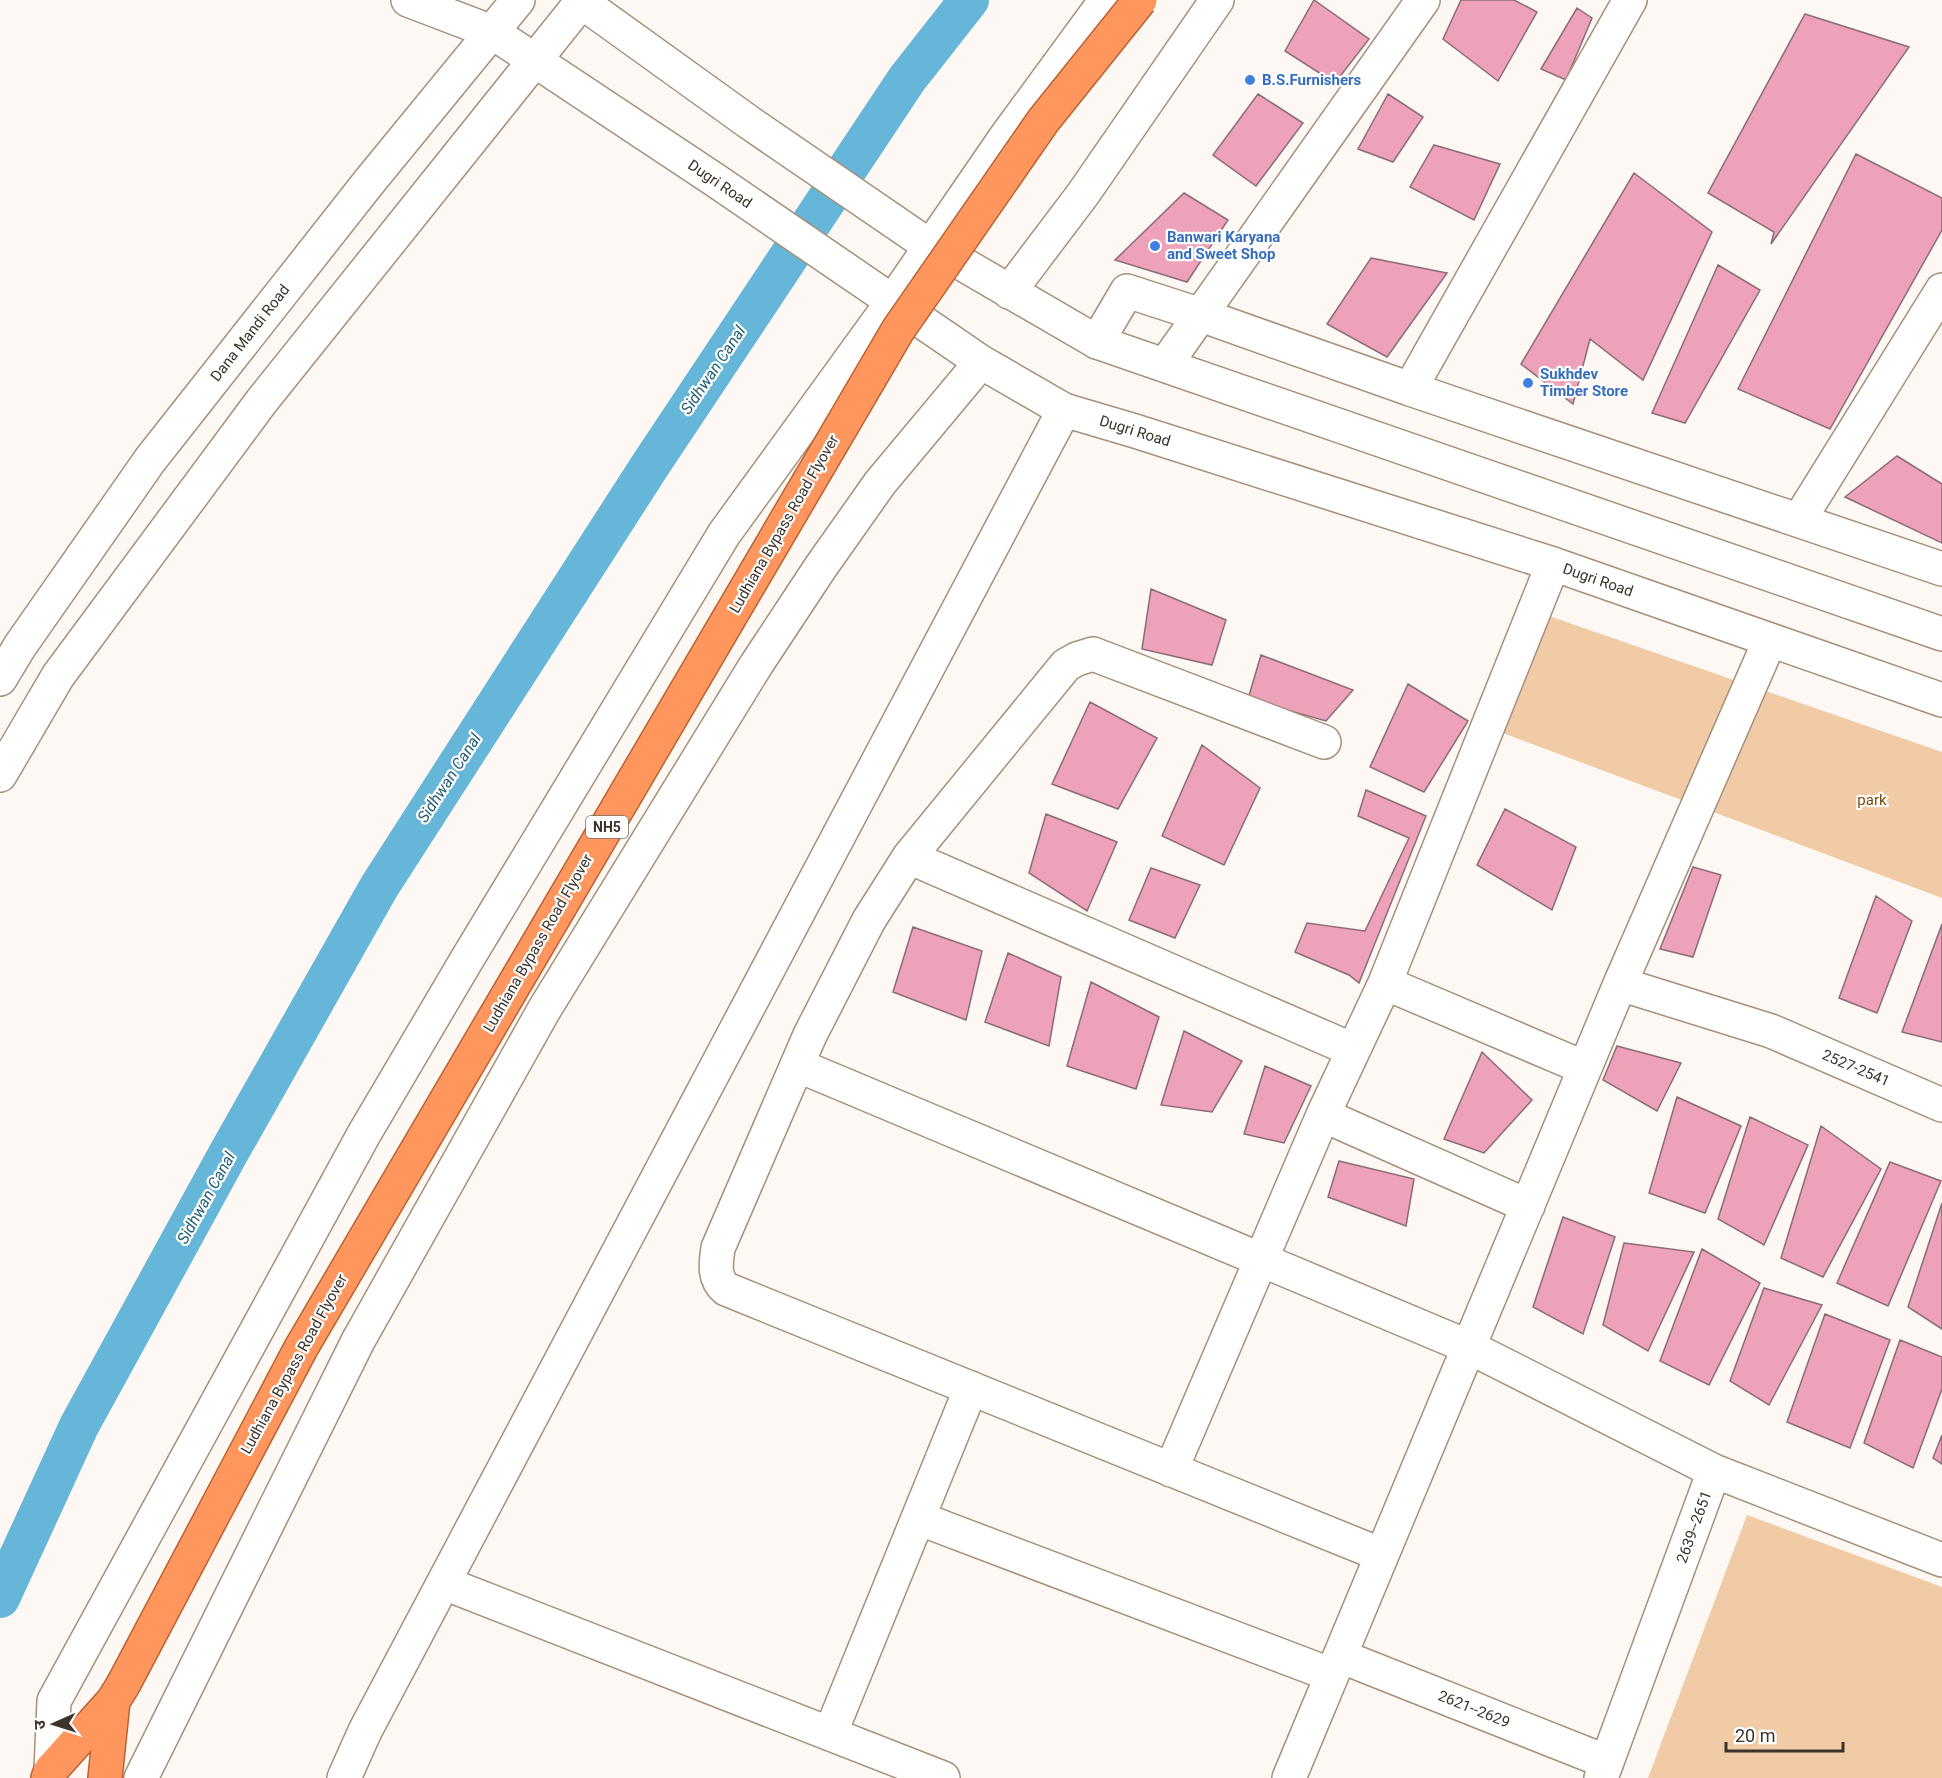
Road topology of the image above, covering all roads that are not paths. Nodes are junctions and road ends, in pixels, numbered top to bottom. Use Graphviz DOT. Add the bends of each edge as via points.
graph roads {
  1 [pos="408,0"];
  2 [pos="518,0"];
  3 [pos="1106,0"];
  4 [pos="1140,0"];
  5 [pos="1217,0"];
  6 [pos="1424,0"];
  7 [pos="1630,0"];
  8 [pos="581,1"];
  9 [pos="492,32"];
  10 [pos="536,59"];
  11 [pos="925,242"];
  12 [pos="1942,290"];
  13 [pos="1010,292"];
  14 [pos="887,297"];
  15 [pos="1201,315"];
  16 [pos="1097,342"];
  17 [pos="981,362"];
  18 [pos="1165,365"];
  19 [pos="1410,389"];
  20 [pos="1064,410"];
  21 [pos="1799,520"];
  22 [pos="1553,564"];
  23 [pos="1942,569"];
  24 [pos="1942,634"];
  25 [pos="1770,640"];
  26 [pos="0,679"];
  27 [pos="1942,700"];
  28 [pos="1324,742"];
  29 [pos="0,775"];
  30 [pos="909,857"];
  31 [pos="1385,983"];
  32 [pos="1620,984"];
  33 [pos="1353,1050"];
  34 [pos="797,1065"];
  35 [pos="1585,1068"];
  36 [pos="1942,1105"];
  37 [pos="1323,1115"];
  38 [pos="1528,1206"];
  39 [pos="1261,1259"];
  40 [pos="1469,1347"];
  41 [pos="970,1388"];
  42 [pos="1171,1470"];
  43 [pos="1714,1471"];
  44 [pos="918,1518"];
  45 [pos="1382,1555"];
  46 [pos="1942,1560"];
  47 [pos="444,1583"];
  48 [pos="1336,1666"];
  49 [pos="118,1693"];
  50 [pos="830,1734"];
  51 [pos="1604,1770"];
  52 [pos="50,1774"];
  53 [pos="105,1778"];
  54 [pos="141,1778"];
  55 [pos="344,1778"];
  56 [pos="943,1778"];
  57 [pos="1289,1778"];
  1 -- 9 [label="street, Dugri Road"];
  2 -- 9 [label="street, Dana Mandi Road"];
  3 -- 11 [label="street"];
  4 -- 49 [label="highway, Ludhiana Bypass Road Flyover / NH5, bridge" via="1043,121 898,330 301,1348"];
  5 -- 13 [label="street"];
  6 -- 15 [label="street"];
  7 -- 19 [label="street"];
  8 -- 10 [label="street"];
  8 -- 11 [label="street"];
  9 -- 10 [label="street, Dugri Road"];
  9 -- 26 [label="street, Dana Mandi Road" via="150,460"];
  10 -- 14 [label="street, Dugri Road"];
  10 -- 29 [label="street" via="261,402 58,676"];
  11 -- 13 [label="street"];
  11 -- 14 [label="street"];
  12 -- 21 [label="street"];
  13 -- 16 [label="street"];
  14 -- 17 [label="street, Dugri Road"];
  14 -- 52 [label="street" via="724,534 364,1134 54,1701"];
  15 -- 16 [label="street" via="1127,291"];
  15 -- 18 [label="street"];
  15 -- 19 [label="street"];
  16 -- 18 [label="street"];
  17 -- 20 [label="street, Dugri Road"];
  17 -- 54 [label="street" via="880,483 820,568 544,1010 358,1341"];
  18 -- 24 [label="street"];
  19 -- 21 [label="street"];
  20 -- 22 [label="street, Dugri Road"];
  20 -- 47 [label="street"];
  21 -- 23 [label="street"];
  22 -- 25 [label="street, Dugri Road"];
  22 -- 31 [label="street"];
  25 -- 27 [label="street, Dugri Road"];
  25 -- 32 [label="street"];
  28 -- 30 [label="street" via="1093,654 1066,665 1053,679"];
  30 -- 33 [label="street"];
  30 -- 34 [label="street" via="868,920"];
  31 -- 33 [label="street"];
  31 -- 35 [label="street"];
  32 -- 35 [label="street"];
  32 -- 36 [label="street, 2527-2541" via="1771,1031"];
  33 -- 37 [label="street"];
  34 -- 39 [label="street"];
  34 -- 41 [label="street" via="718,1248 719,1283"];
  35 -- 38 [label="street"];
  37 -- 38 [label="street"];
  37 -- 39 [label="street"];
  38 -- 40 [label="street"];
  39 -- 40 [label="street"];
  39 -- 42 [label="street"];
  40 -- 43 [label="street"];
  40 -- 45 [label="street"];
  41 -- 42 [label="street"];
  41 -- 44 [label="street"];
  42 -- 45 [label="street"];
  43 -- 46 [label="street, 2639--2651"];
  43 -- 51 [label="street, 2639--2651"];
  44 -- 48 [label="street, 2621--2629"];
  44 -- 50 [label="street"];
  45 -- 48 [label="street"];
  47 -- 50 [label="street"];
  47 -- 55 [label="street"];
  48 -- 51 [label="street, 2621--2629"];
  48 -- 57 [label="street"];
  49 -- 52 [label="highway, Ludhiana Bypass Road Flyover / NH5"];
  49 -- 53 [label="highway, Ludhiana Bypass Road Flyover / NH5"];
  50 -- 56 [label="street"];
}
